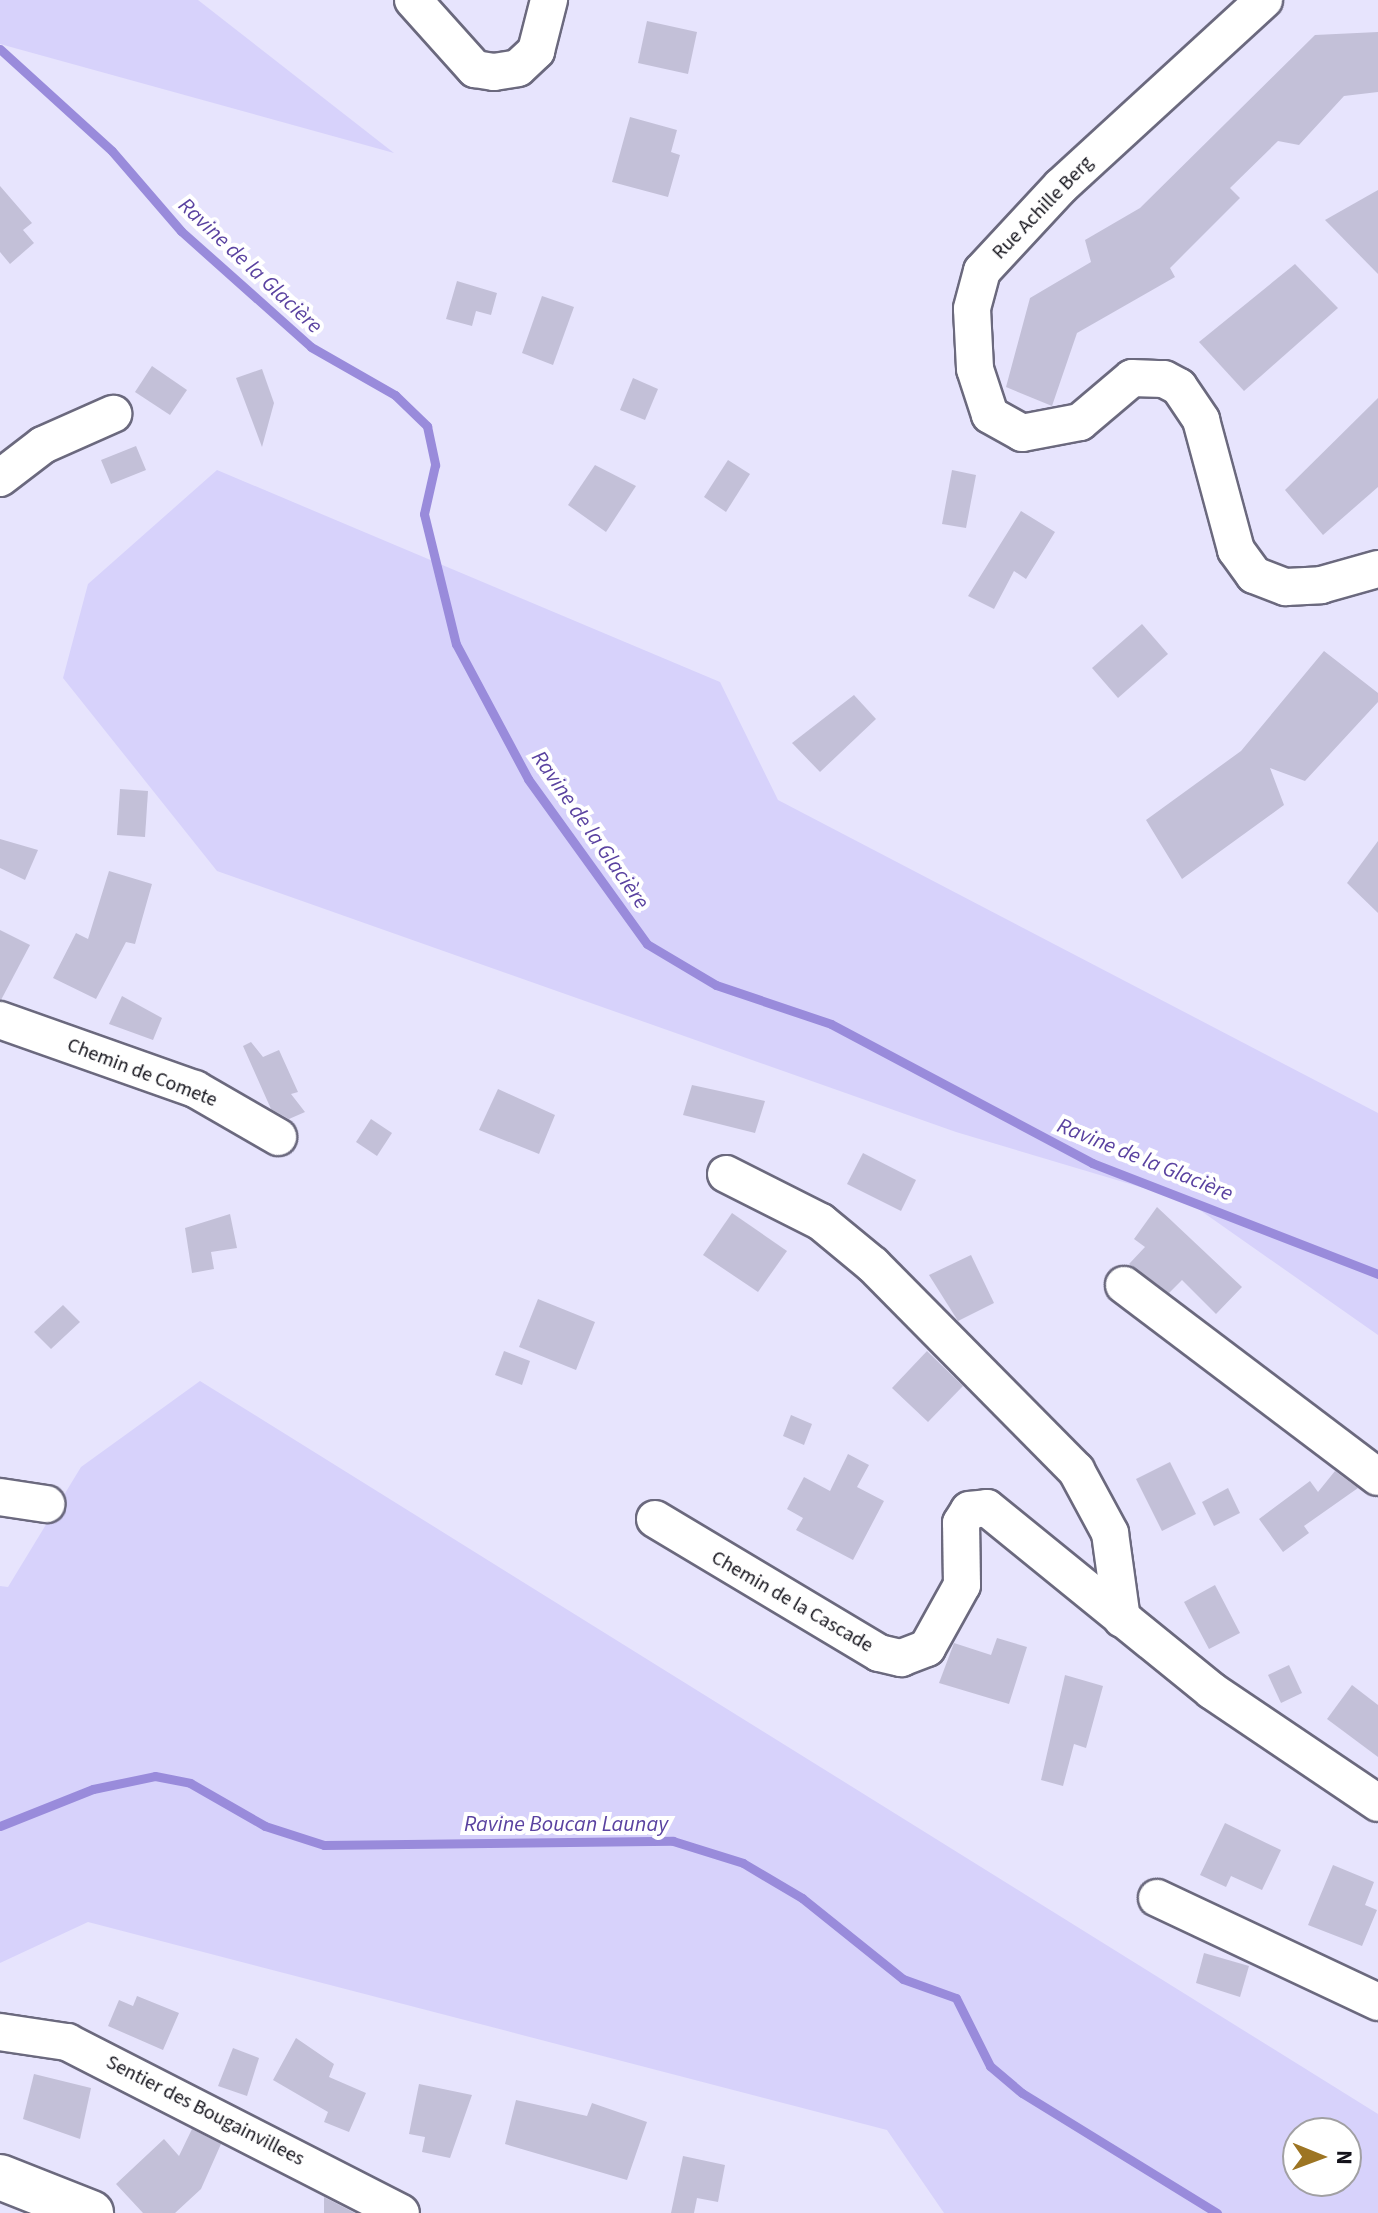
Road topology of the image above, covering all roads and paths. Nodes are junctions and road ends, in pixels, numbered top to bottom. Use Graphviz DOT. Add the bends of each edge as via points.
graph roads {
  1 [pos="413,0"];
  2 [pos="549,0"];
  3 [pos="1264,0"];
  4 [pos="113,414"];
  5 [pos="0,478"];
  6 [pos="1378,569"];
  7 [pos="0,1020"];
  8 [pos="278,1137"];
  9 [pos="726,1174"];
  10 [pos="1124,1285"];
  11 [pos="1378,1477"];
  12 [pos="0,1497"];
  13 [pos="46,1504"];
  14 [pos="655,1519"];
  15 [pos="1122,1619"];
  16 [pos="1378,1803"];
  17 [pos="1157,1898"];
  18 [pos="1378,2002"];
  19 [pos="0,2032"];
  20 [pos="0,2177"];
  21 [pos="91,2213"];
  22 [pos="401,2213"];
  1 -- 2 [label="street" via="475,69 494,72 518,68 536,51"];
  3 -- 6 [label="street, Rue Achille Berg" via="1016,231 982,271 972,309 975,369 990,415 1022,433 1056,432 1080,422 1132,378 1164,379 1188,398 1217,472 1236,550 1254,575 1286,587"];
  4 -- 5 [label="street" via="43,445"];
  7 -- 8 [label="street, Chemin de Comete" via="195,1089"];
  9 -- 15 [label="street" via="821,1222 873,1265 1076,1470 1110,1533"];
  10 -- 11 [label="street"];
  12 -- 13 [label="street"];
  14 -- 15 [label="street, Chemin de la Cascade" via="879,1653 901,1658 927,1648 962,1585 961,1523 969,1510 1006,1518"];
  15 -- 16 [label="street, Chemin de la Cascade"];
  17 -- 18 [label="street"];
  19 -- 22 [label="street, Sentier des Bougainvillees" via="67,2042"];
  20 -- 21 [label="main road"];
}
